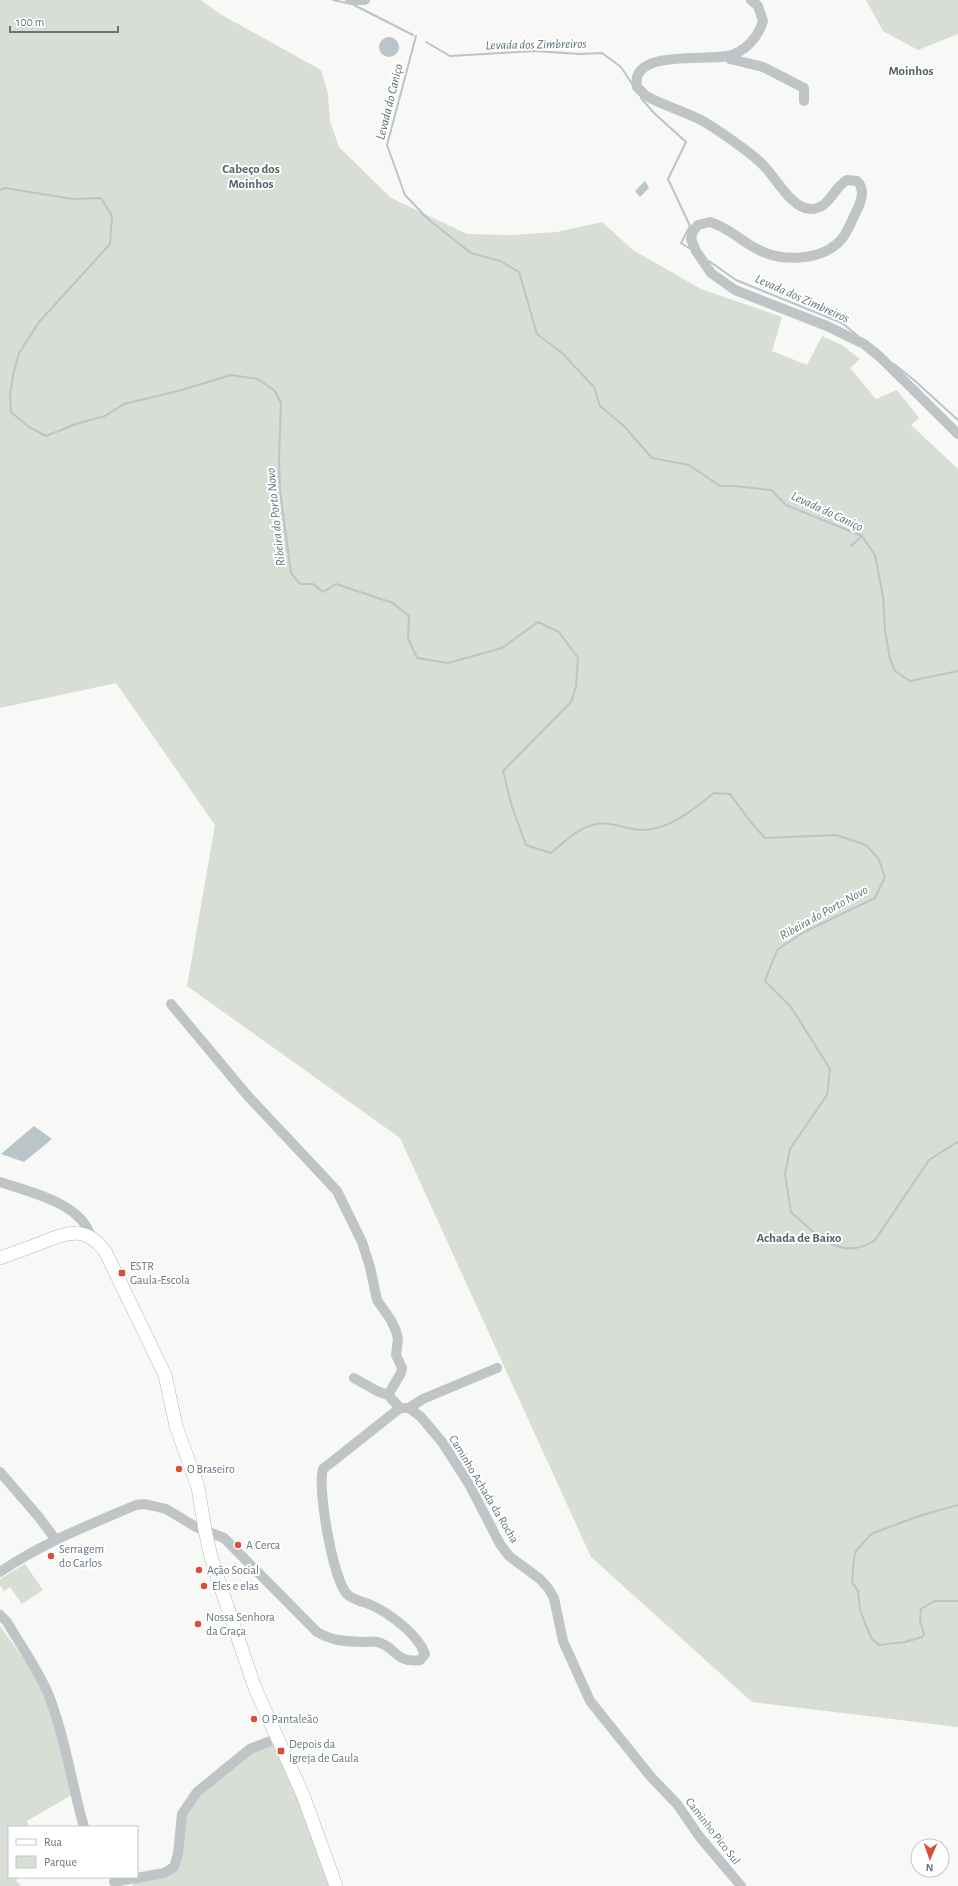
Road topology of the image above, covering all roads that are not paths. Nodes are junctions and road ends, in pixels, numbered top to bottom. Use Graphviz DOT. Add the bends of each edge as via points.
graph roads {
  1 [pos="350,0"];
  2 [pos="365,0"];
  3 [pos="751,0"];
  4 [pos="727,56"];
  5 [pos="804,101"];
  6 [pos="958,434"];
  7 [pos="170,1004"];
  8 [pos="0,1182"];
  9 [pos="91,1238"];
  10 [pos="0,1258"];
  11 [pos="497,1368"];
  12 [pos="354,1378"];
  13 [pos="388,1395"];
  14 [pos="405,1408"];
  15 [pos="0,1472"];
  16 [pos="204,1530"];
  17 [pos="56,1540"];
  18 [pos="0,1572"];
  19 [pos="0,1615"];
  20 [pos="278,1738"];
  21 [pos="665,1792"];
  22 [pos="84,1826"];
  23 [pos="136,1878"];
  24 [pos="138,1878"];
  25 [pos="114,1882"];
  26 [pos="336,1886"];
  27 [pos="741,1886"];
  1 -- 2 [label="street"];
  3 -- 4 [label="street" via="761,12 762,26 744,49"];
  4 -- 5 [label="street" via="763,67 804,88"];
  4 -- 6 [label="street" via="662,60 648,64 641,68 637,75 637,87 648,97 703,121 760,162 790,198 800,206 811,209 824,206 847,180 860,184 862,197 846,234 827,251 793,257 772,256 710,222 698,225 693,231 691,239 696,251 711,273 735,290 827,326 864,344"];
  7 -- 13 [label="street" via="247,1095 337,1191 362,1242 377,1300 396,1331 398,1339 396,1355 402,1368"];
  8 -- 9 [label="street" via="52,1200 82,1221 88,1228"];
  9 -- 10 [label="main road" via="69,1233"];
  9 -- 16 [label="main road" via="100,1244 106,1253 165,1375 176,1426 198,1487"];
  11 -- 14 [label="street"];
  12 -- 13 [label="street"];
  13 -- 14 [label="street, Caminho Achada da Rocha"];
  14 -- 16 [label="street" via="323,1469 320,1478 327,1532 338,1575 346,1593 353,1599 390,1616 417,1640 425,1654 420,1660 401,1659 386,1646 376,1642 330,1640 317,1632 224,1538"];
  14 -- 21 [label="street, Caminho Achada da Rocha" via="421,1418 456,1463 509,1556 548,1588 554,1598 563,1641 590,1701 626,1748"];
  15 -- 17 [label="street"];
  16 -- 17 [label="street" via="166,1509 145,1504 127,1509"];
  16 -- 20 [label="main road" via="255,1688"];
  17 -- 18 [label="street" via="39,1547"];
  19 -- 22 [label="street" via="7,1622 46,1690 60,1727"];
  20 -- 24 [label="street" via="250,1749 197,1792 182,1814 178,1854 174,1866 164,1873"];
  20 -- 26 [label="main road" via="303,1795"];
  21 -- 27 [label="street, Caminho Pico Sul"];
  23 -- 25 [label="street"];
}
